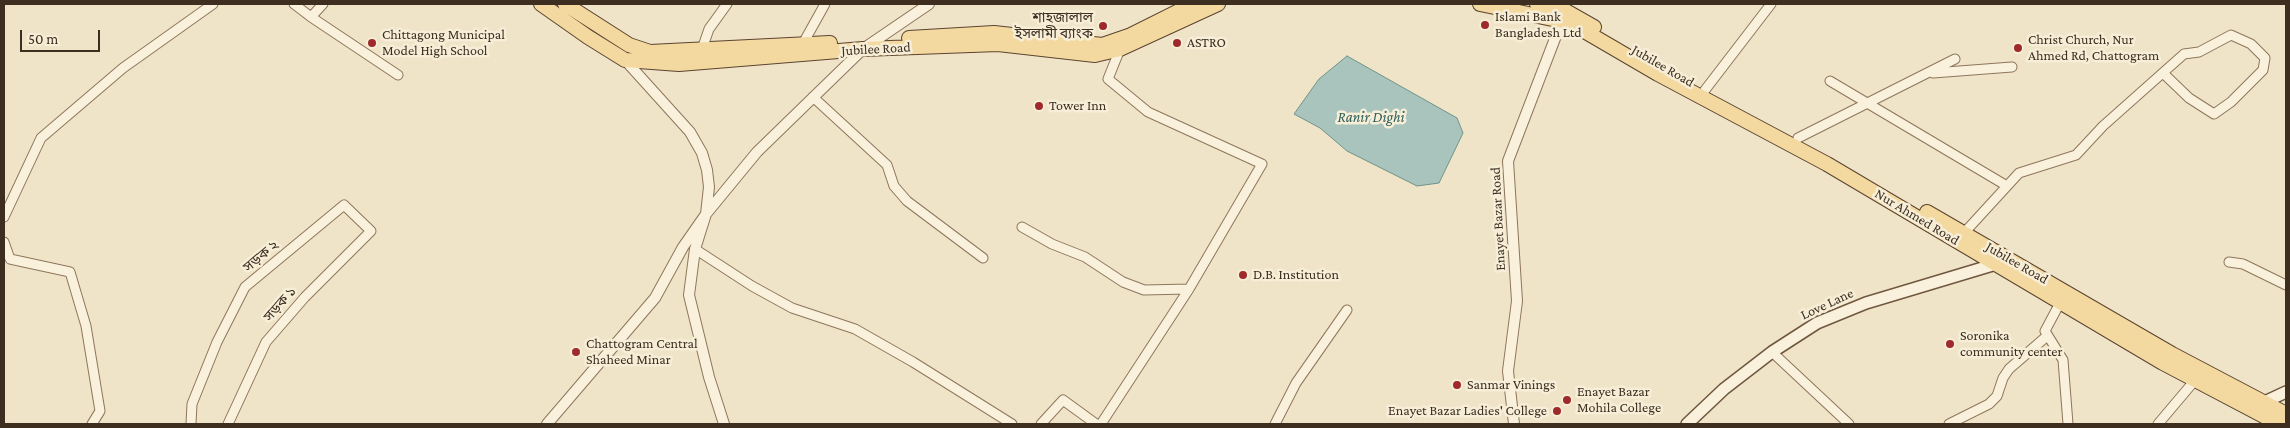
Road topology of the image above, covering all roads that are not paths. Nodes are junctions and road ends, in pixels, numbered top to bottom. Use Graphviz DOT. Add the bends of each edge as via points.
graph roads {
  1 [pos="213,4"];
  2 [pos="294,4"];
  3 [pos="323,4"];
  4 [pos="541,4"];
  5 [pos="565,4"];
  6 [pos="727,4"];
  7 [pos="825,4"];
  8 [pos="929,4"];
  9 [pos="1193,4"];
  10 [pos="1218,4"];
  11 [pos="1480,4"];
  12 [pos="1537,4"];
  13 [pos="1771,4"];
  14 [pos="1561,13"];
  15 [pos="311,17"];
  16 [pos="876,40"];
  17 [pos="863,49"];
  18 [pos="800,50"];
  19 [pos="1120,50"];
  20 [pos="701,56"];
  21 [pos="1955,59"];
  22 [pos="625,60"];
  23 [pos="2012,67"];
  24 [pos="1927,73"];
  25 [pos="2163,73"];
  26 [pos="398,75"];
  27 [pos="1830,81"];
  28 [pos="1705,90"];
  29 [pos="813,97"];
  30 [pos="1866,104"];
  31 [pos="1798,138"];
  32 [pos="2007,186"];
  33 [pos="706,214"];
  34 [pos="4,217"];
  35 [pos="360,222"];
  36 [pos="1022,227"];
  37 [pos="1964,233"];
  38 [pos="4,242"];
  39 [pos="695,249"];
  40 [pos="983,258"];
  41 [pos="1998,259"];
  42 [pos="2229,262"];
  43 [pos="2286,285"];
  44 [pos="1189,289"];
  45 [pos="2061,301"];
  46 [pos="1347,310"];
  47 [pos="2047,336"];
  48 [pos="1772,352"];
  49 [pos="2196,380"];
  50 [pos="2286,392"];
  51 [pos="2257,406"];
  52 [pos="2286,414"];
  53 [pos="92,424"];
  54 [pos="191,424"];
  55 [pos="228,424"];
  56 [pos="547,424"];
  57 [pos="724,424"];
  58 [pos="1012,424"];
  59 [pos="1041,424"];
  60 [pos="1096,424"];
  61 [pos="1101,424"];
  62 [pos="1275,424"];
  63 [pos="1514,424"];
  64 [pos="1686,424"];
  65 [pos="1849,424"];
  66 [pos="1949,424"];
  67 [pos="2068,424"];
  68 [pos="2158,424"];
  69 [pos="2279,424"];
  1 -- 34 [label="street" via="123,68 41,138"];
  2 -- 15 [label="street"];
  3 -- 15 [label="street"];
  4 -- 22 [label="main road, Jubilee Road"];
  5 -- 20 [label="main road" via="629,45 650,52"];
  6 -- 20 [label="street" via="709,29"];
  7 -- 18 [label="street"];
  8 -- 16 [label="street"];
  9 -- 16 [label="main road" via="1131,35 1102,45 994,33"];
  10 -- 19 [label="main road, Jubilee Road"];
  11 -- 14 [label="main road, Jubilee Road"];
  12 -- 14 [label="main road"];
  13 -- 28 [label="street"];
  14 -- 28 [label="main road, Jubilee Road"];
  14 -- 41 [label="main road, Nur Ahmed Road" via="1586,32 1658,74"];
  14 -- 63 [label="street, Enayet Bazar Road" via="1508,161 1516,302 1508,371"];
  15 -- 26 [label="street"];
  16 -- 17 [label="street"];
  16 -- 18 [label="main road"];
  17 -- 18 [label="main road, Jubilee Road"];
  17 -- 19 [label="main road, Jubilee Road" via="998,44 1094,55"];
  17 -- 29 [label="street"];
  18 -- 20 [label="main road, Jubilee Road"];
  19 -- 44 [label="street" via="1108,80 1148,112 1262,164"];
  20 -- 22 [label="main road, Jubilee Road" via="679,64"];
  21 -- 24 [label="street"];
  22 -- 33 [label="street" via="690,132 702,153 709,186"];
  23 -- 24 [label="street"];
  24 -- 30 [label="street"];
  25 -- 25 [label="street" via="2184,54 2199,52 2231,35 2251,44 2265,58 2263,70 2214,114 2189,98"];
  25 -- 32 [label="street" via="2076,154 2019,173"];
  27 -- 30 [label="street"];
  28 -- 31 [label="main road, Jubilee Road"];
  29 -- 33 [label="street" via="757,152"];
  29 -- 40 [label="street" via="887,164 894,186 908,201"];
  30 -- 31 [label="street"];
  30 -- 32 [label="street"];
  31 -- 37 [label="main road, Jubilee Road"];
  32 -- 37 [label="street"];
  33 -- 39 [label="street"];
  33 -- 56 [label="street" via="683,247 655,298"];
  35 -- 54 [label="street, সড়ক ২" via="344,205 244,288 217,342 192,404"];
  35 -- 55 [label="street, সড়ক ১" via="371,232 305,296 266,342"];
  36 -- 44 [label="street" via="1084,257 1123,282 1144,290"];
  37 -- 41 [label="main road, Jubilee Road"];
  38 -- 53 [label="street" via="10,259 70,272 86,326 100,410"];
  39 -- 57 [label="street" via="689,295"];
  39 -- 58 [label="street" via="792,308 855,329"];
  41 -- 45 [label="main road, Nur Ahmed Road"];
  41 -- 48 [label="main road, Love Lane" via="1866,303 1817,323"];
  41 -- 51 [label="main road, Jubilee Road" via="2172,354"];
  42 -- 43 [label="street" via="2243,264"];
  44 -- 61 [label="street"];
  45 -- 47 [label="street" via="2047,325"];
  45 -- 49 [label="main road, Nur Ahmed Road"];
  46 -- 62 [label="street" via="1296,383"];
  47 -- 66 [label="street" via="2009,369 1997,396 1989,404"];
  47 -- 67 [label="street" via="2063,360"];
  48 -- 64 [label="main road, Love Lane"];
  48 -- 65 [label="street"];
  49 -- 51 [label="main road, Nur Ahmed Road"];
  49 -- 68 [label="street"];
  50 -- 51 [label="main road"];
  51 -- 52 [label="main road, Jubilee Road"];
  51 -- 69 [label="main road, Nur Ahmed Road"];
  59 -- 60 [label="street" via="1063,400"];
}
